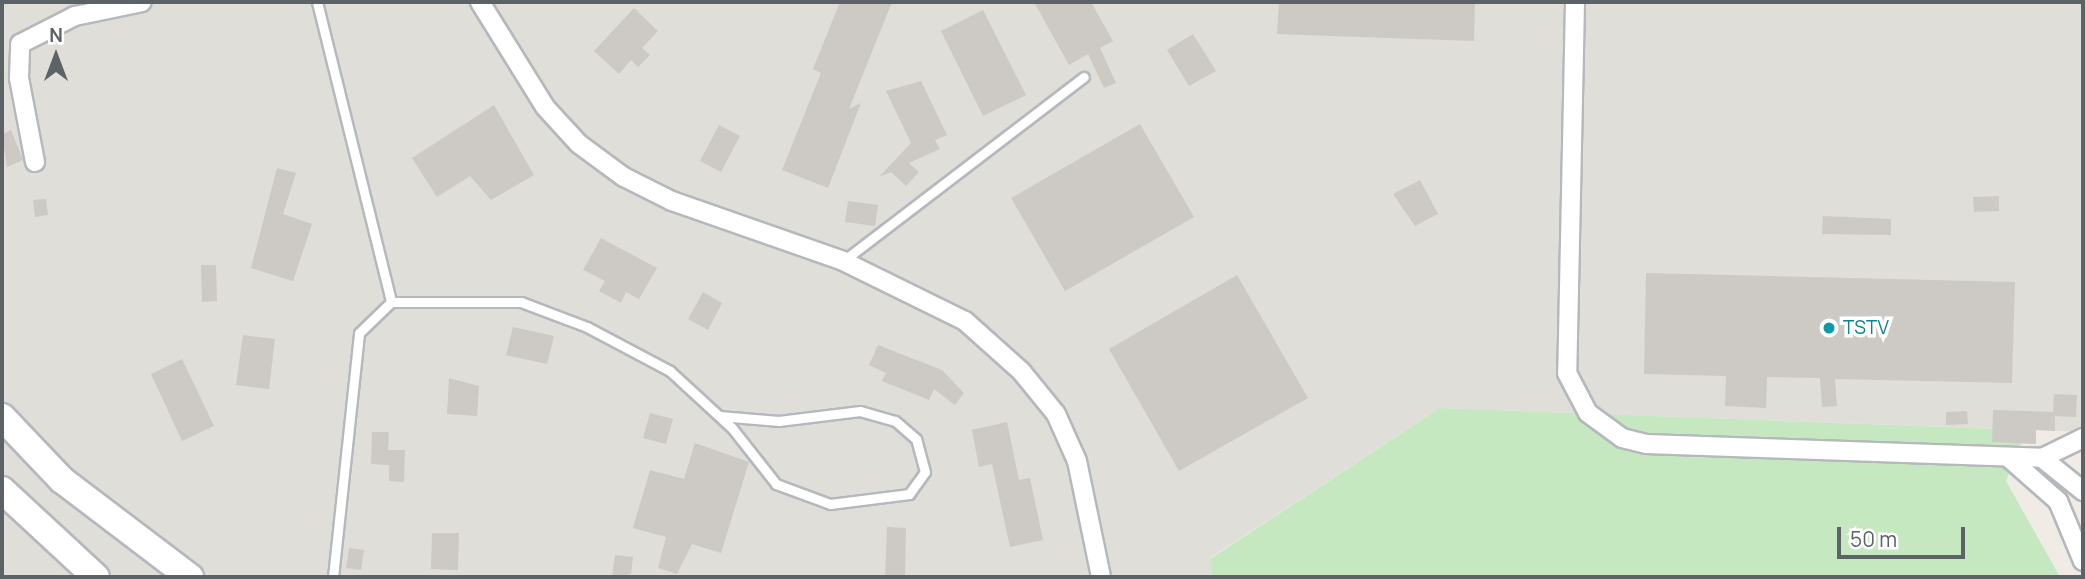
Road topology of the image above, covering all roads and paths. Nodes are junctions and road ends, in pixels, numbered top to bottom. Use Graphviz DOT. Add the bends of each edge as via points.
graph roads {
  1 [pos="142,2"];
  2 [pos="317,2"];
  3 [pos="480,2"];
  4 [pos="1575,2"];
  5 [pos="70,9"];
  6 [pos="1084,76"];
  7 [pos="35,162"];
  8 [pos="843,261"];
  9 [pos="391,302"];
  10 [pos="719,416"];
  11 [pos="2,417"];
  12 [pos="2083,438"];
  13 [pos="2006,457"];
  14 [pos="2042,458"];
  15 [pos="2,491"];
  16 [pos="2083,491"];
  17 [pos="2083,561"];
  18 [pos="1097,573"];
  19 [pos="96,577"];
  20 [pos="190,577"];
  21 [pos="333,577"];
  1 -- 5 [label="street"];
  2 -- 9 [label="lane"];
  3 -- 8 [label="street" via="545,107 579,144 624,177 672,201"];
  4 -- 13 [label="street" via="1567,373 1588,413 1622,438 1646,444"];
  5 -- 7 [label="street" via="20,44 19,78"];
  6 -- 8 [label="lane"];
  8 -- 18 [label="street" via="965,321 1021,371 1056,414 1077,461"];
  9 -- 10 [label="lane" via="521,302 670,371"];
  9 -- 21 [label="lane" via="359,333"];
  10 -- 10 [label="lane" via="776,484 830,504 909,494 925,472 916,439 895,421 860,411 779,421"];
  11 -- 20 [label="street" via="62,480"];
  12 -- 14 [label="street"];
  13 -- 14 [label="street"];
  13 -- 17 [label="street" via="2030,470 2058,501"];
  14 -- 16 [label="street"];
  15 -- 19 [label="street"];
}
